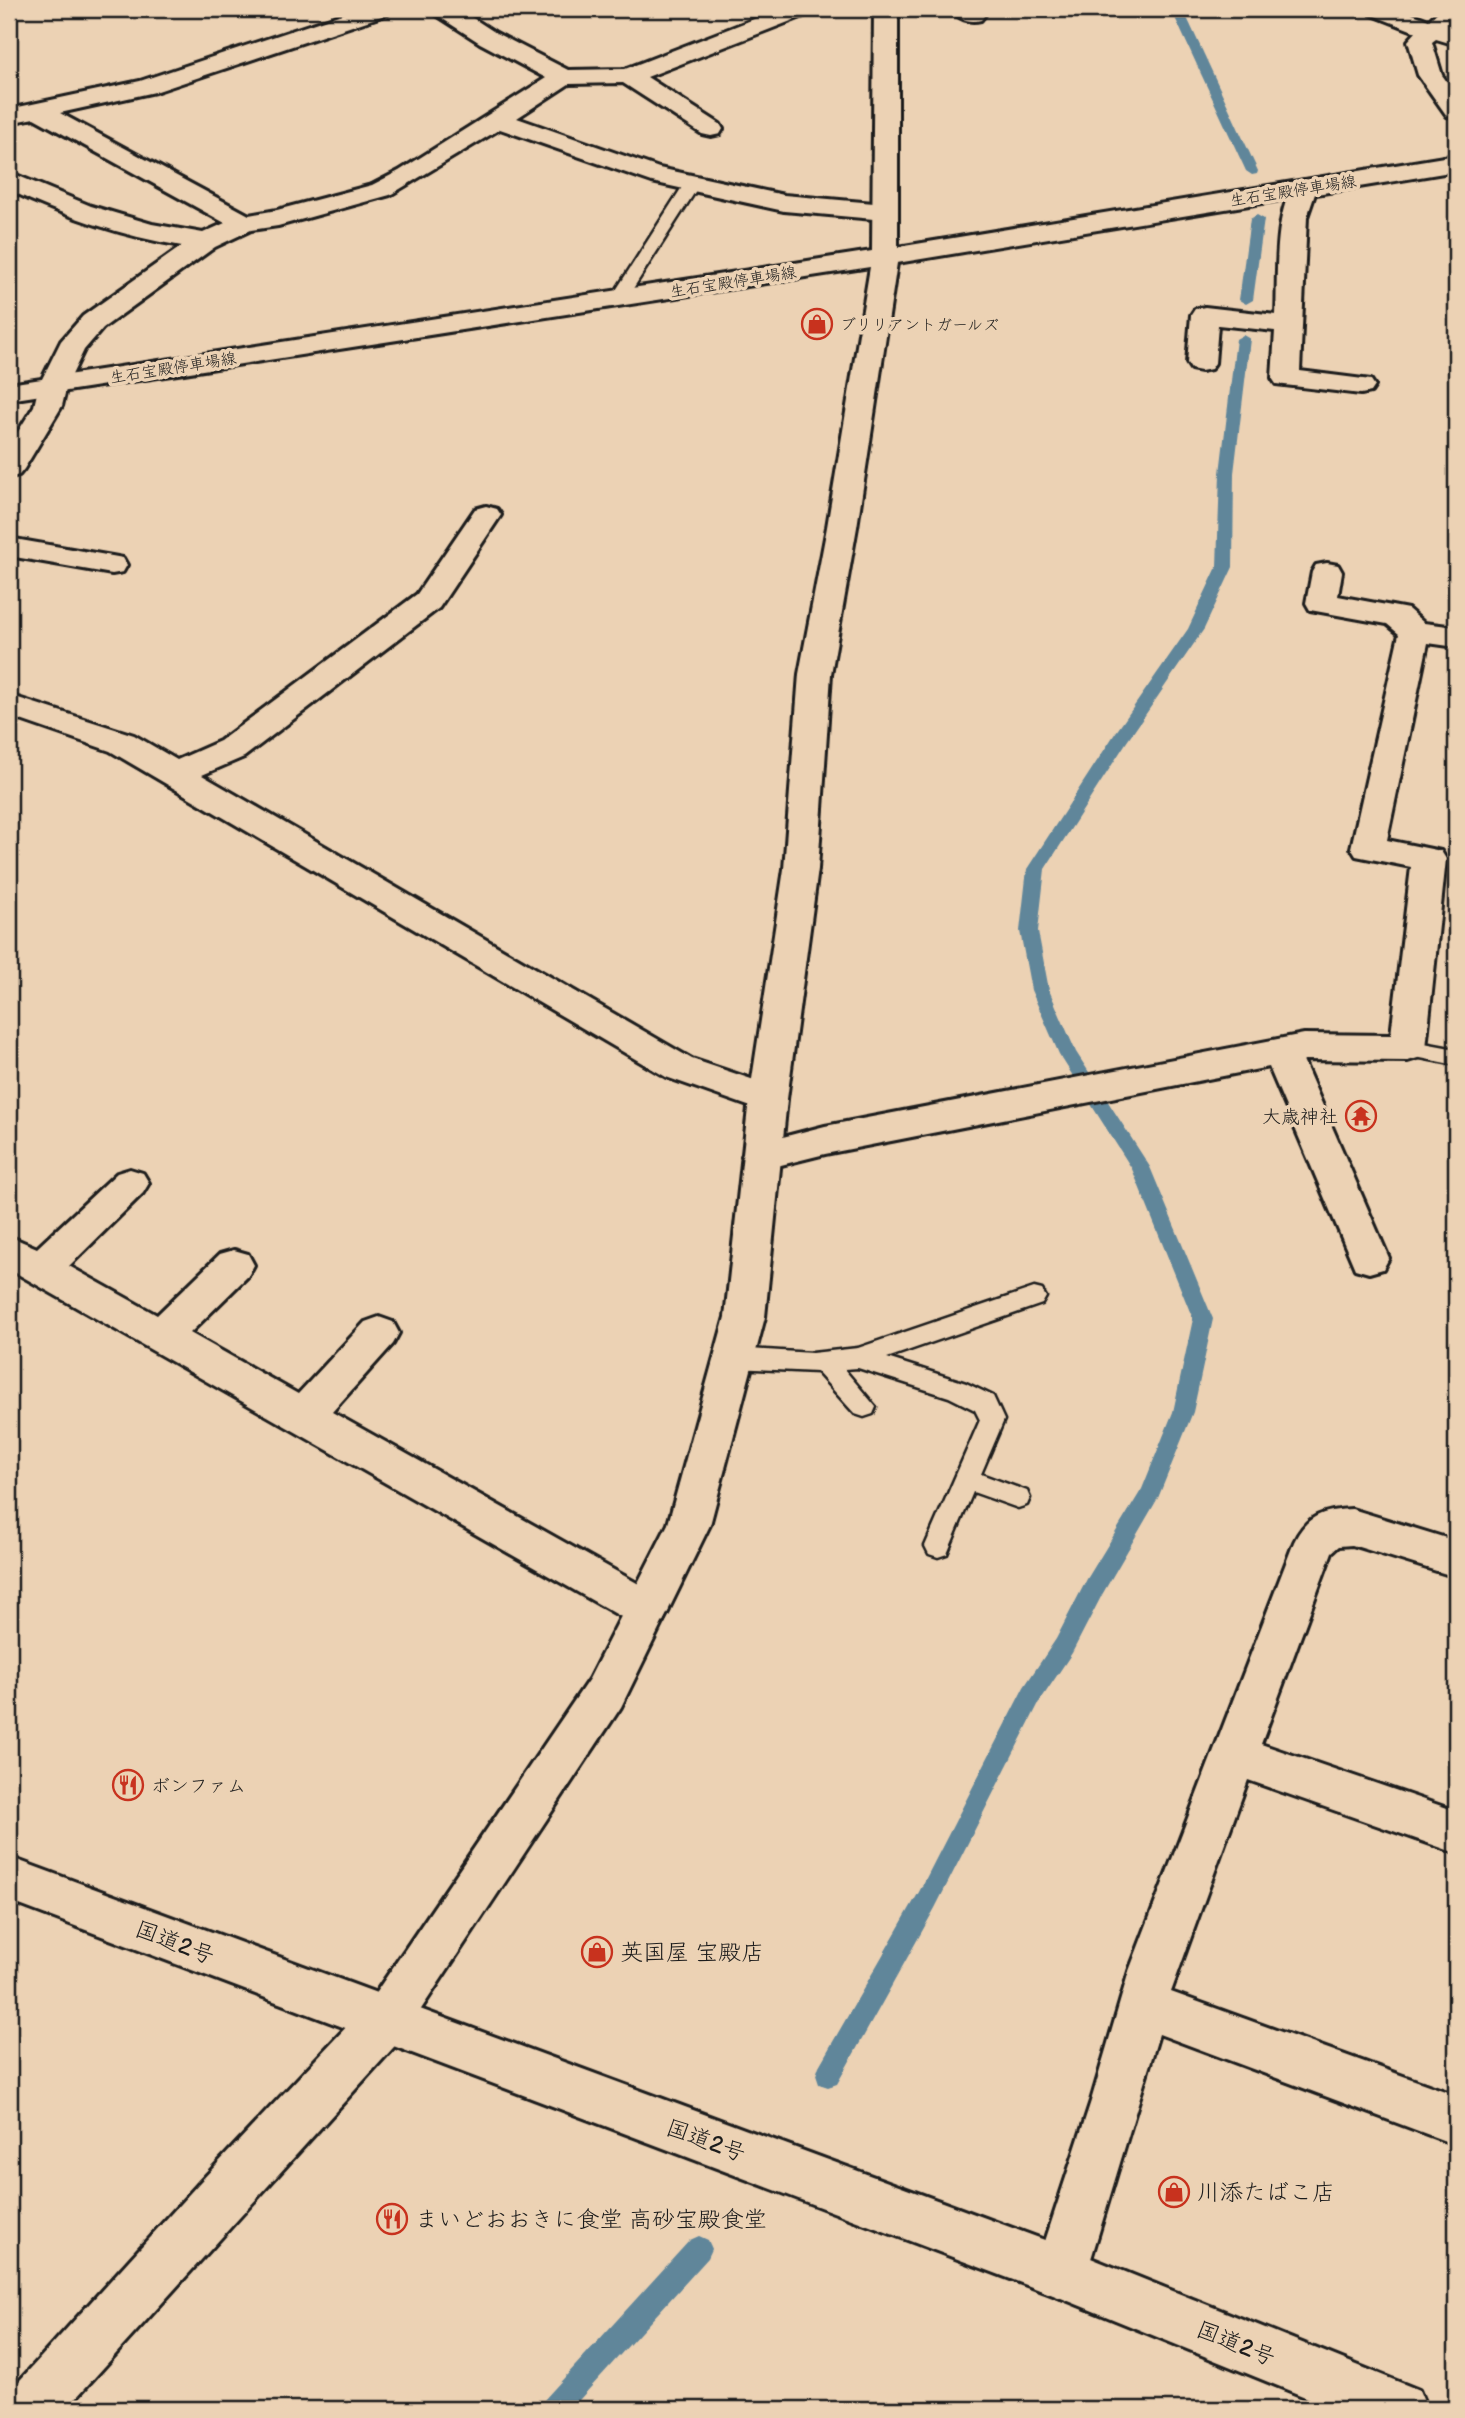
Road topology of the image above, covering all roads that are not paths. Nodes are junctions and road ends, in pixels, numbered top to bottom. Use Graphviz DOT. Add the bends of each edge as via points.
graph roads {
  1 [pos="380,9"];
  2 [pos="443,9"];
  3 [pos="801,9"];
  4 [pos="886,9"];
  5 [pos="1378,9"];
  6 [pos="1454,9"];
  7 [pos="1432,29"];
  8 [pos="1456,39"];
  9 [pos="628,76"];
  10 [pos="564,77"];
  11 [pos="37,110"];
  12 [pos="1456,111"];
  13 [pos="9,116"];
  14 [pos="496,119"];
  15 [pos="711,129"];
  16 [pos="1456,163"];
  17 [pos="9,180"];
  18 [pos="692,184"];
  19 [pos="1304,188"];
  20 [pos="885,212"];
  21 [pos="245,223"];
  22 [pos="206,241"];
  23 [pos="884,257"];
  24 [pos="619,298"];
  25 [pos="1287,324"];
  26 [pos="1201,363"];
  27 [pos="53,385"];
  28 [pos="1361,386"];
  29 [pos="9,392"];
  30 [pos="9,469"];
  31 [pos="486,515"];
  32 [pos="9,547"];
  33 [pos="112,565"];
  34 [pos="1327,572"];
  35 [pos="1415,631"];
  36 [pos="1456,637"];
  37 [pos="9,705"];
  38 [pos="175,774"];
  39 [pos="1443,856"];
  40 [pos="1408,1048"];
  41 [pos="1281,1051"];
  42 [pos="1456,1057"];
  43 [pos="768,1099"];
  44 [pos="761,1156"];
  45 [pos="130,1183"];
  46 [pos="1369,1258"];
  47 [pos="25,1260"];
  48 [pos="234,1265"];
  49 [pos="1034,1297"];
  50 [pos="379,1333"];
  51 [pos="160,1336"];
  52 [pos="734,1358"];
  53 [pos="858,1358"];
  54 [pos="822,1362"];
  55 [pos="864,1407"];
  56 [pos="302,1417"];
  57 [pos="966,1479"];
  58 [pos="1018,1498"];
  59 [pos="937,1546"];
  60 [pos="1456,1559"];
  61 [pos="647,1610"];
  62 [pos="1237,1756"];
  63 [pos="1456,1832"];
  64 [pos="9,1879"];
  65 [pos="1144,2005"];
  66 [pos="385,2021"];
  67 [pos="1456,2120"];
  68 [pos="1061,2272"];
  69 [pos="30,2409"];
  70 [pos="1401,2409"];
  1 -- 11 [label="main road" via="146,87"];
  2 -- 10 [label="main road"];
  3 -- 9 [label="main road"];
  4 -- 20 [label="main road"];
  5 -- 7 [label="main road"];
  6 -- 7 [label="main road"];
  7 -- 8 [label="main road"];
  7 -- 12 [label="main road" via="1420,41 1424,56 1430,75"];
  9 -- 10 [label="main road"];
  9 -- 15 [label="main road"];
  10 -- 14 [label="main road"];
  11 -- 13 [label="main road"];
  11 -- 21 [label="main road"];
  14 -- 18 [label="main road"];
  14 -- 21 [label="main road" via="381,190"];
  16 -- 19 [label="main road, 生石宝殿停車場線"];
  17 -- 22 [label="main road" via="91,217 139,232"];
  18 -- 20 [label="main road" via="784,203"];
  18 -- 24 [label="lane"];
  19 -- 23 [label="main road, 生石宝殿停車場線"];
  19 -- 25 [label="main road" via="1294,217"];
  20 -- 23 [label="main road"];
  21 -- 22 [label="main road"];
  22 -- 27 [label="main road" via="93,322 71,347"];
  23 -- 24 [label="main road, 生石宝殿停車場線"];
  23 -- 43 [label="main road" via="815,674 801,869"];
  24 -- 27 [label="main road, 生石宝殿停車場線"];
  25 -- 26 [label="main road" via="1205,315"];
  25 -- 28 [label="main road" via="1286,377"];
  27 -- 29 [label="main road, 生石宝殿停車場線"];
  27 -- 30 [label="main road" via="48,406"];
  31 -- 38 [label="main road" via="428,601 232,749"];
  32 -- 33 [label="main road"];
  34 -- 35 [label="main road" via="1321,603 1397,616"];
  35 -- 36 [label="main road"];
  35 -- 39 [label="main road" via="1368,848"];
  37 -- 38 [label="main road" via="122,743"];
  38 -- 43 [label="main road" via="679,1068"];
  39 -- 40 [label="main road"];
  40 -- 41 [label="main road" via="1304,1046"];
  40 -- 42 [label="lane"];
  41 -- 44 [label="main road"];
  41 -- 46 [label="main road"];
  43 -- 44 [label="main road"];
  44 -- 52 [label="main road" via="745,1318"];
  45 -- 47 [label="main road"];
  47 -- 51 [label="main road"];
  48 -- 51 [label="main road"];
  49 -- 53 [label="lane"];
  50 -- 56 [label="main road"];
  51 -- 56 [label="main road"];
  52 -- 54 [label="lane"];
  52 -- 61 [label="main road" via="689,1525"];
  53 -- 54 [label="lane"];
  53 -- 57 [label="lane" via="984,1403 992,1420"];
  54 -- 55 [label="lane"];
  56 -- 61 [label="main road"];
  57 -- 58 [label="lane"];
  57 -- 59 [label="lane"];
  60 -- 62 [label="main road" via="1352,1527 1329,1528 1315,1542"];
  61 -- 66 [label="main road" via="606,1693"];
  62 -- 63 [label="main road"];
  62 -- 65 [label="main road"];
  64 -- 66 [label="main road, 国道2号"];
  65 -- 67 [label="main road"];
  65 -- 68 [label="main road"];
  66 -- 68 [label="main road, 国道2号"];
  66 -- 69 [label="main road"];
  68 -- 70 [label="main road, 国道2号"];
}
